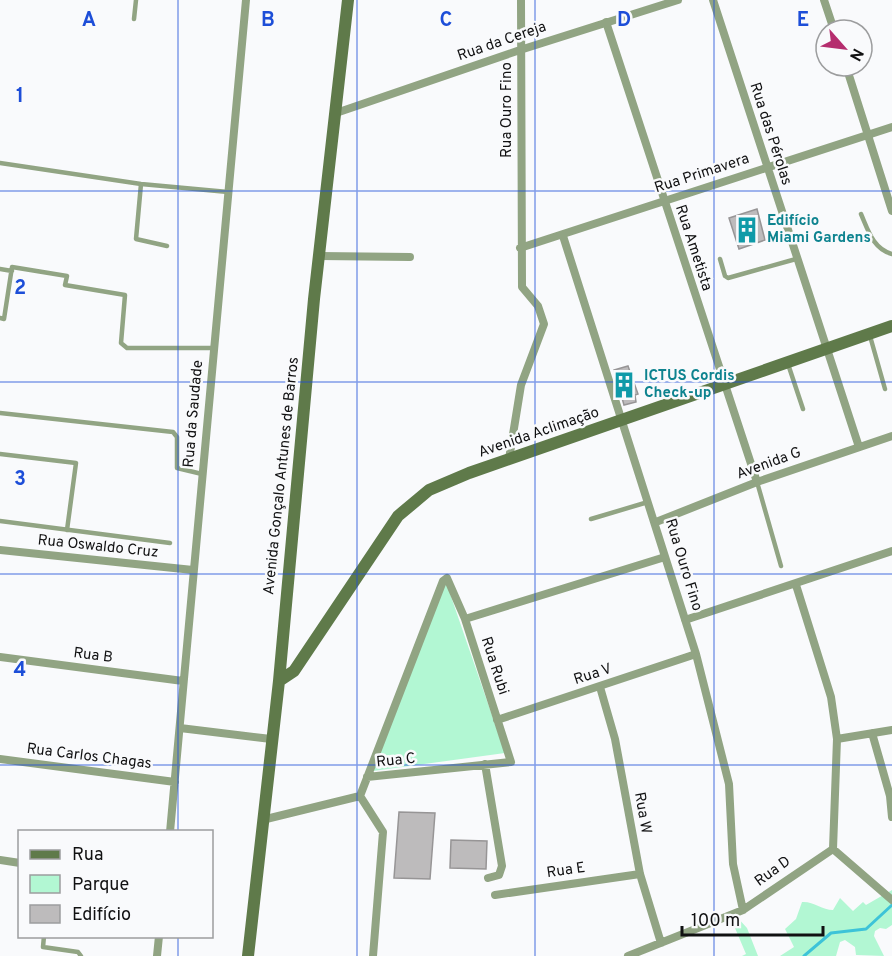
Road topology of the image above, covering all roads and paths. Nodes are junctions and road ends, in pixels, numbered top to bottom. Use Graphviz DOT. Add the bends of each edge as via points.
graph roads {
  1 [pos="136,0"];
  2 [pos="246,0"];
  3 [pos="348,0"];
  4 [pos="521,0"];
  5 [pos="678,0"];
  6 [pos="713,0"];
  7 [pos="824,0"];
  8 [pos="830,18"];
  9 [pos="134,19"];
  10 [pos="606,22"];
  11 [pos="520,50"];
  12 [pos="850,78"];
  13 [pos="336,113"];
  14 [pos="892,127"];
  15 [pos="868,135"];
  16 [pos="0,163"];
  17 [pos="767,167"];
  18 [pos="141,184"];
  19 [pos="228,192"];
  20 [pos="663,200"];
  21 [pos="892,212"];
  22 [pos="861,214"];
  23 [pos="563,236"];
  24 [pos="167,246"];
  25 [pos="520,248"];
  26 [pos="892,254"];
  27 [pos="320,256"];
  28 [pos="410,257"];
  29 [pos="720,259"];
  30 [pos="796,260"];
  31 [pos="0,269"];
  32 [pos="12,271"];
  33 [pos="0,287"];
  34 [pos="9,288"];
  35 [pos="0,318"];
  36 [pos="892,326"];
  37 [pos="869,334"];
  38 [pos="213,348"];
  39 [pos="825,348"];
  40 [pos="787,361"];
  41 [pos="724,383"];
  42 [pos="885,389"];
  43 [pos="803,409"];
  44 [pos="0,413"];
  45 [pos="623,420"];
  46 [pos="892,436"];
  47 [pos="859,447"];
  48 [pos="0,453"];
  49 [pos="509,459"];
  50 [pos="202,474"];
  51 [pos="757,482"];
  52 [pos="649,502"];
  53 [pos="591,519"];
  54 [pos="0,521"];
  55 [pos="656,522"];
  56 [pos="67,530"];
  57 [pos="170,543"];
  58 [pos="0,550"];
  59 [pos="892,551"];
  60 [pos="665,556"];
  61 [pos="781,566"];
  62 [pos="193,570"];
  63 [pos="796,585"];
  64 [pos="465,619"];
  65 [pos="685,620"];
  66 [pos="696,654"];
  67 [pos="0,657"];
  68 [pos="183,681"];
  69 [pos="279,681"];
  70 [pos="600,687"];
  71 [pos="497,720"];
  72 [pos="180,728"];
  73 [pos="892,730"];
  74 [pos="872,733"];
  75 [pos="271,739"];
  76 [pos="837,739"];
  77 [pos="0,759"];
  78 [pos="511,762"];
  79 [pos="485,764"];
  80 [pos="367,777"];
  81 [pos="175,782"];
  82 [pos="360,796"];
  83 [pos="892,817"];
  84 [pos="262,820"];
  85 [pos="170,830"];
  86 [pos="833,849"];
  87 [pos="0,860"];
  88 [pos="18,863"];
  89 [pos="640,874"];
  90 [pos="488,878"];
  91 [pos="495,895"];
  92 [pos="892,900"];
  93 [pos="743,910"];
  94 [pos="44,938"];
  95 [pos="159,938"];
  96 [pos="661,943"];
  97 [pos="81,956"];
  98 [pos="157,956"];
  99 [pos="249,956"];
  100 [pos="373,956"];
  101 [pos="628,956"];
  1 -- 9 [label="lane"];
  2 -- 19 [label="street, Rua da Saudade"];
  3 -- 13 [label="main road, Avenida Gonçalo Antunes de Barros"];
  4 -- 11 [label="street, Rua Ouro Fino"];
  5 -- 10 [label="street, Rua da Cereja"];
  6 -- 17 [label="street, Rua das Pérolas"];
  7 -- 8 [label="street"];
  10 -- 11 [label="street, Rua da Cereja"];
  10 -- 20 [label="street, Rua Ametista"];
  11 -- 13 [label="street, Rua da Cereja"];
  11 -- 25 [label="street, Rua Ouro Fino"];
  12 -- 15 [label="street"];
  13 -- 27 [label="main road, Avenida Gonçalo Antunes de Barros"];
  14 -- 15 [label="street, Rua Primavera"];
  15 -- 17 [label="street, Rua Primavera"];
  15 -- 21 [label="street"];
  16 -- 18 [label="lane"];
  17 -- 20 [label="street, Rua Primavera"];
  17 -- 30 [label="street, Rua das Pérolas"];
  18 -- 19 [label="lane"];
  18 -- 24 [label="lane" via="136,240"];
  19 -- 38 [label="street, Rua da Saudade"];
  20 -- 23 [label="street, Rua Primavera"];
  20 -- 41 [label="street, Rua Ametista"];
  22 -- 26 [label="lane" via="875,243"];
  23 -- 25 [label="street, Rua Primavera"];
  23 -- 45 [label="street, Rua Ouro Fino"];
  25 -- 49 [label="street, Rua Ouro Fino" via="522,287 538,306 544,324 521,385"];
  27 -- 28 [label="street"];
  27 -- 69 [label="main road, Avenida Gonçalo Antunes de Barros"];
  29 -- 30 [label="lane" via="729,278"];
  30 -- 39 [label="street, Rua das Pérolas"];
  31 -- 32 [label="lane"];
  32 -- 34 [label="lane"];
  32 -- 38 [label="lane" via="12,267 67,276 65,285 125,295 121,343 127,348"];
  33 -- 34 [label="lane"];
  34 -- 35 [label="lane" via="4,319"];
  36 -- 37 [label="main road, Avenida Aclimação"];
  37 -- 39 [label="main road, Avenida Aclimação"];
  37 -- 42 [label="lane"];
  38 -- 50 [label="street, Rua da Saudade"];
  39 -- 40 [label="main road, Avenida Aclimação"];
  39 -- 47 [label="street, Rua das Pérolas"];
  40 -- 41 [label="main road, Avenida Aclimação"];
  40 -- 43 [label="lane"];
  41 -- 45 [label="main road, Avenida Aclimação"];
  41 -- 51 [label="street, Rua Ametista"];
  44 -- 50 [label="lane" via="173,432 177,437 177,468"];
  45 -- 49 [label="main road, Avenida Aclimação"];
  45 -- 52 [label="street, Rua Ouro Fino"];
  46 -- 47 [label="street, Avenida G"];
  47 -- 51 [label="street, Avenida G"];
  48 -- 56 [label="lane" via="76,462"];
  49 -- 69 [label="main road, Avenida Aclimação" via="446,481 398,516 294,671"];
  50 -- 62 [label="street, Rua da Saudade"];
  51 -- 55 [label="street, Avenida G"];
  51 -- 61 [label="lane"];
  52 -- 53 [label="lane"];
  52 -- 55 [label="street, Rua Ouro Fino"];
  54 -- 56 [label="lane"];
  55 -- 60 [label="street, Rua Ouro Fino"];
  56 -- 57 [label="lane"];
  58 -- 62 [label="street, Rua Oswaldo Cruz"];
  59 -- 63 [label="street"];
  60 -- 64 [label="street"];
  60 -- 65 [label="street, Rua Ouro Fino"];
  62 -- 68 [label="street, Rua da Saudade"];
  63 -- 65 [label="street"];
  63 -- 76 [label="street" via="831,697"];
  64 -- 71 [label="street, Rua Rubi"];
  64 -- 80 [label="street, Rua Rubi" via="449,579 443,581"];
  65 -- 66 [label="street, Rua Ouro Fino"];
  66 -- 70 [label="street, Rua V"];
  66 -- 93 [label="street, Rua Ouro Fino" via="729,784 733,864"];
  67 -- 68 [label="street, Rua B"];
  68 -- 72 [label="street, Rua da Saudade"];
  69 -- 75 [label="main road, Avenida Gonçalo Antunes de Barros"];
  70 -- 71 [label="street, Rua V"];
  70 -- 89 [label="street, Rua W" via="615,739"];
  71 -- 78 [label="street, Rua Rubi"];
  72 -- 75 [label="street"];
  72 -- 81 [label="street, Rua da Saudade"];
  73 -- 74 [label="street"];
  74 -- 76 [label="street"];
  74 -- 83 [label="street"];
  75 -- 84 [label="main road, Avenida Gonçalo Antunes de Barros"];
  76 -- 86 [label="street"];
  77 -- 81 [label="street, Rua Carlos Chagas"];
  78 -- 79 [label="street, Rua C"];
  79 -- 80 [label="street, Rua C"];
  79 -- 90 [label="street" via="502,866 499,875"];
  80 -- 82 [label="street, Rua C"];
  81 -- 85 [label="street, Rua da Saudade"];
  82 -- 84 [label="street"];
  82 -- 100 [label="street" via="382,832"];
  84 -- 99 [label="main road, Avenida Gonçalo Antunes de Barros"];
  86 -- 92 [label="street"];
  86 -- 93 [label="street, Rua D"];
  87 -- 88 [label="street"];
  89 -- 91 [label="street, Rua E"];
  89 -- 96 [label="street, Rua W"];
  93 -- 96 [label="street, Rua D"];
  94 -- 97 [label="lane" via="43,947 78,952"];
  95 -- 98 [label="street"];
  96 -- 101 [label="street, Rua D"];
}
